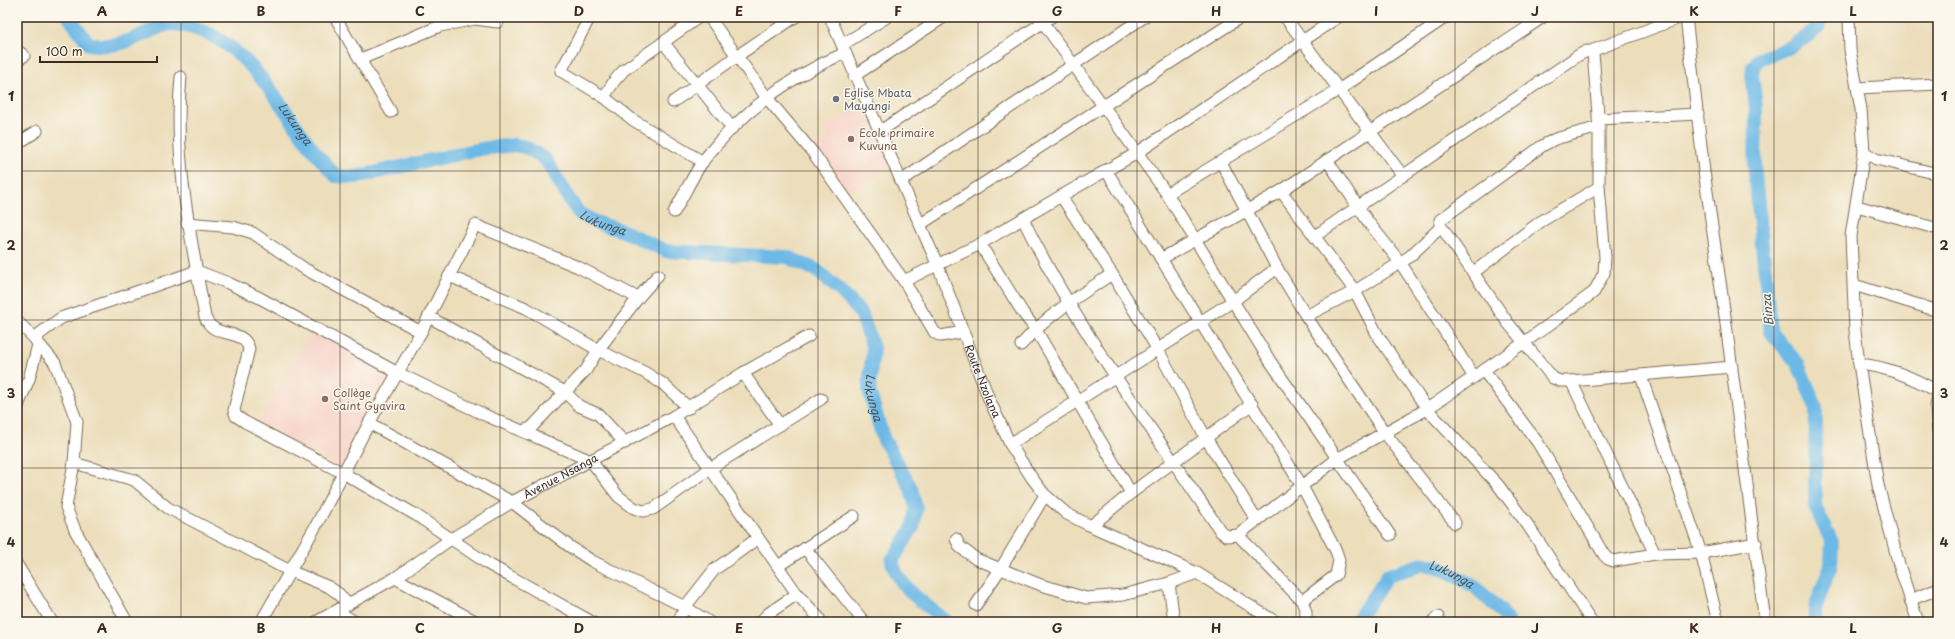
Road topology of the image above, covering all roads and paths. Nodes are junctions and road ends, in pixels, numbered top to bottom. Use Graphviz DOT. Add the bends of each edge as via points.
graph roads {
  1 [pos="335,17"];
  2 [pos="590,17"];
  3 [pos="699,17"];
  4 [pos="709,17"];
  5 [pos="795,17"];
  6 [pos="830,17"];
  7 [pos="887,17"];
  8 [pos="944,17"];
  9 [pos="1144,17"];
  10 [pos="1240,17"];
  11 [pos="1285,17"];
  12 [pos="1338,17"];
  13 [pos="1446,17"];
  14 [pos="1543,17"];
  15 [pos="1682,17"];
  16 [pos="1686,17"];
  17 [pos="1849,17"];
  18 [pos="1044,19"];
  19 [pos="500,20"];
  20 [pos="489,32"];
  21 [pos="1304,40"];
  22 [pos="662,42"];
  23 [pos="843,49"];
  24 [pos="17,50"];
  25 [pos="1590,51"];
  26 [pos="737,56"];
  27 [pos="361,59"];
  28 [pos="17,60"];
  29 [pos="1073,66"];
  30 [pos="854,76"];
  31 [pos="181,77"];
  32 [pos="1938,84"];
  33 [pos="696,85"];
  34 [pos="1858,88"];
  35 [pos="1340,89"];
  36 [pos="604,97"];
  37 [pos="767,98"];
  38 [pos="673,102"];
  39 [pos="1102,105"];
  40 [pos="391,112"];
  41 [pos="1698,114"];
  42 [pos="1598,123"];
  43 [pos="732,128"];
  44 [pos="37,131"];
  45 [pos="1371,131"];
  46 [pos="880,132"];
  47 [pos="17,144"];
  48 [pos="1864,152"];
  49 [pos="1138,153"];
  50 [pos="1327,160"];
  51 [pos="703,162"];
  52 [pos="1221,162"];
  53 [pos="1106,170"];
  54 [pos="1938,174"];
  55 [pos="1403,176"];
  56 [pos="901,181"];
  57 [pos="1599,187"];
  58 [pos="1281,191"];
  59 [pos="1167,194"];
  60 [pos="1061,196"];
  61 [pos="1857,206"];
  62 [pos="1359,208"];
  63 [pos="1246,210"];
  64 [pos="674,212"];
  65 [pos="1023,219"];
  66 [pos="187,223"];
  67 [pos="921,224"];
  68 [pos="1441,227"];
  69 [pos="1938,229"];
  70 [pos="1315,236"];
  71 [pos="1195,239"];
  72 [pos="980,244"];
  73 [pos="1161,259"];
  74 [pos="1400,262"];
  75 [pos="938,266"];
  76 [pos="1276,268"];
  77 [pos="197,271"];
  78 [pos="1474,272"];
  79 [pos="1112,274"];
  80 [pos="658,275"];
  81 [pos="449,276"];
  82 [pos="904,281"];
  83 [pos="1854,285"];
  84 [pos="1355,291"];
  85 [pos="638,298"];
  86 [pos="1233,301"];
  87 [pos="1068,303"];
  88 [pos="1938,311"];
  89 [pos="1306,316"];
  90 [pos="429,317"];
  91 [pos="17,321"];
  92 [pos="1202,321"];
  93 [pos="1036,330"];
  94 [pos="421,332"];
  95 [pos="963,332"];
  96 [pos="809,336"];
  97 [pos="34,338"];
  98 [pos="1525,342"];
  99 [pos="1021,345"];
  100 [pos="598,350"];
  101 [pos="1158,350"];
  102 [pos="1859,364"];
  103 [pos="1732,367"];
  104 [pos="1484,371"];
  105 [pos="398,373"];
  106 [pos="743,373"];
  107 [pos="1641,376"];
  108 [pos="1116,377"];
  109 [pos="1474,377"];
  110 [pos="1571,381"];
  111 [pos="565,392"];
  112 [pos="1938,392"];
  113 [pos="1938,396"];
  114 [pos="821,399"];
  115 [pos="1077,402"];
  116 [pos="1252,404"];
  117 [pos="17,408"];
  118 [pos="689,408"];
  119 [pos="1426,409"];
  120 [pos="674,416"];
  121 [pos="369,423"];
  122 [pos="780,425"];
  123 [pos="522,431"];
  124 [pos="1938,431"];
  125 [pos="1385,433"];
  126 [pos="1206,438"];
  127 [pos="625,443"];
  128 [pos="1010,444"];
  129 [pos="1337,459"];
  130 [pos="1174,460"];
  131 [pos="591,461"];
  132 [pos="74,463"];
  133 [pos="711,468"];
  134 [pos="343,473"];
  135 [pos="1302,486"];
  136 [pos="1131,493"];
  137 [pos="1045,495"];
  138 [pos="512,502"];
  139 [pos="854,516"];
  140 [pos="1257,521"];
  141 [pos="1456,523"];
  142 [pos="1091,526"];
  143 [pos="1238,535"];
  144 [pos="1390,535"];
  145 [pos="758,538"];
  146 [pos="451,539"];
  147 [pos="956,539"];
  148 [pos="1756,543"];
  149 [pos="805,548"];
  150 [pos="1701,553"];
  151 [pos="1655,554"];
  152 [pos="17,565"];
  153 [pos="778,566"];
  154 [pos="1001,568"];
  155 [pos="290,570"];
  156 [pos="1197,573"];
  157 [pos="395,578"];
  158 [pos="1169,583"];
  159 [pos="1938,589"];
  160 [pos="797,594"];
  161 [pos="1910,600"];
  162 [pos="1302,601"];
  163 [pos="348,605"];
  164 [pos="976,605"];
  165 [pos="685,607"];
  166 [pos="336,611"];
  167 [pos="818,618"];
  168 [pos="52,622"];
  169 [pos="127,622"];
  170 [pos="261,622"];
  171 [pos="316,622"];
  172 [pos="355,622"];
  173 [pos="477,622"];
  174 [pos="592,622"];
  175 [pos="678,622"];
  176 [pos="709,622"];
  177 [pos="760,622"];
  178 [pos="864,622"];
  179 [pos="1174,622"];
  180 [pos="1276,622"];
  181 [pos="1306,622"];
  182 [pos="1592,622"];
  183 [pos="1718,622"];
  184 [pos="1765,622"];
  185 [pos="1918,622"];
  1 -- 27 [label="street"];
  2 -- 36 [label="street" via="561,71"];
  3 -- 22 [label="street"];
  4 -- 26 [label="street"];
  5 -- 26 [label="street"];
  6 -- 23 [label="street, Route Nzolana"];
  7 -- 23 [label="street"];
  8 -- 30 [label="street"];
  9 -- 29 [label="street"];
  10 -- 39 [label="street"];
  11 -- 21 [label="street"];
  12 -- 21 [label="street"];
  13 -- 35 [label="street"];
  14 -- 45 [label="street"];
  15 -- 25 [label="street"];
  16 -- 41 [label="street"];
  17 -- 34 [label="street" via="1850,50"];
  18 -- 29 [label="street"];
  18 -- 46 [label="street"];
  19 -- 20 [label="street"];
  19 -- 27 [label="street" via="475,18 440,26"];
  21 -- 35 [label="street"];
  21 -- 49 [label="street"];
  22 -- 33 [label="street"];
  22 -- 36 [label="street" via="624,70"];
  23 -- 30 [label="street, Route Nzolana"];
  23 -- 37 [label="street"];
  24 -- 28 [label="street" via="24,56"];
  25 -- 42 [label="street" via="1594,56"];
  25 -- 55 [label="street" via="1579,55"];
  26 -- 33 [label="street"];
  26 -- 37 [label="street"];
  27 -- 40 [label="street"];
  29 -- 39 [label="street"];
  29 -- 56 [label="street"];
  30 -- 46 [label="street, Route Nzolana"];
  31 -- 66 [label="street" via="180,146"];
  32 -- 34 [label="street"];
  33 -- 38 [label="street"];
  33 -- 43 [label="street"];
  34 -- 48 [label="street"];
  35 -- 45 [label="street"];
  35 -- 52 [label="street"];
  36 -- 51 [label="street" via="633,120"];
  37 -- 43 [label="street"];
  37 -- 82 [label="street" via="814,154"];
  39 -- 49 [label="street"];
  39 -- 67 [label="street"];
  41 -- 42 [label="street"];
  41 -- 103 [label="street"];
  42 -- 57 [label="street"];
  42 -- 68 [label="street" via="1542,146 1440,220"];
  43 -- 51 [label="street"];
  44 -- 47 [label="street"];
  45 -- 50 [label="street"];
  45 -- 55 [label="street"];
  46 -- 56 [label="street, Route Nzolana"];
  48 -- 54 [label="street" via="1876,159"];
  48 -- 61 [label="street"];
  49 -- 53 [label="street"];
  49 -- 59 [label="street"];
  50 -- 58 [label="street"];
  50 -- 62 [label="street"];
  51 -- 64 [label="street"];
  52 -- 59 [label="street"];
  52 -- 63 [label="street"];
  53 -- 60 [label="street"];
  53 -- 73 [label="street"];
  55 -- 62 [label="street"];
  56 -- 67 [label="street, Route Nzolana"];
  57 -- 78 [label="street" via="1540,222"];
  57 -- 98 [label="street" via="1605,256 1604,273 1600,283 1594,292"];
  58 -- 63 [label="street"];
  58 -- 70 [label="street"];
  59 -- 71 [label="street"];
  60 -- 65 [label="street"];
  60 -- 79 [label="street"];
  61 -- 69 [label="street"];
  61 -- 83 [label="street" via="1851,236"];
  62 -- 70 [label="street"];
  62 -- 74 [label="street"];
  63 -- 71 [label="street"];
  63 -- 76 [label="street"];
  65 -- 72 [label="street"];
  65 -- 87 [label="street" via="1044,263"];
  66 -- 77 [label="street"];
  66 -- 94 [label="street" via="233,227 253,233 305,268"];
  67 -- 75 [label="street, Route Nzolana"];
  68 -- 74 [label="street" via="1416,251"];
  68 -- 78 [label="street"];
  70 -- 84 [label="street"];
  71 -- 73 [label="street"];
  71 -- 86 [label="street"];
  72 -- 75 [label="street"];
  72 -- 93 [label="street"];
  73 -- 92 [label="street"];
  74 -- 84 [label="street"];
  74 -- 109 [label="street"];
  75 -- 82 [label="street"];
  75 -- 95 [label="street, Route Nzolana"];
  76 -- 86 [label="street"];
  76 -- 89 [label="street"];
  77 -- 97 [label="street" via="61,318"];
  77 -- 105 [label="street" via="258,297"];
  77 -- 134 [label="street" via="208,324 214,330 244,338 248,343 249,349 234,410 236,416"];
  78 -- 98 [label="street"];
  79 -- 87 [label="street"];
  79 -- 101 [label="street"];
  80 -- 85 [label="street"];
  81 -- 85 [label="street" via="475,225 578,267"];
  81 -- 90 [label="street"];
  81 -- 100 [label="street" via="526,308"];
  82 -- 95 [label="street" via="935,332 941,336"];
  83 -- 88 [label="street"];
  83 -- 102 [label="street"];
  84 -- 89 [label="street"];
  84 -- 119 [label="street" via="1377,334"];
  85 -- 100 [label="street"];
  86 -- 92 [label="street"];
  86 -- 129 [label="street"];
  87 -- 93 [label="street"];
  87 -- 108 [label="street"];
  89 -- 125 [label="street"];
  90 -- 94 [label="street"];
  90 -- 111 [label="street"];
  91 -- 97 [label="street"];
  92 -- 101 [label="street"];
  92 -- 116 [label="street"];
  93 -- 99 [label="street"];
  93 -- 115 [label="street"];
  94 -- 105 [label="street"];
  95 -- 128 [label="street, Route Nzolana"];
  96 -- 106 [label="street, Avenue Nsanga"];
  97 -- 117 [label="street" via="38,345"];
  97 -- 132 [label="street" via="55,363 77,422"];
  98 -- 104 [label="street"];
  98 -- 110 [label="street" via="1553,378"];
  100 -- 111 [label="street" via="586,370"];
  100 -- 118 [label="street" via="624,361 663,384"];
  101 -- 108 [label="street"];
  101 -- 126 [label="street"];
  102 -- 112 [label="street" via="1901,372"];
  102 -- 161 [label="street" via="1878,485"];
  103 -- 107 [label="street"];
  103 -- 148 [label="street"];
  104 -- 109 [label="street"];
  104 -- 151 [label="street" via="1538,443 1604,555 1614,561"];
  105 -- 121 [label="street"];
  105 -- 123 [label="street"];
  106 -- 118 [label="street, Avenue Nsanga"];
  106 -- 122 [label="street"];
  107 -- 110 [label="street"];
  107 -- 150 [label="street"];
  108 -- 115 [label="street"];
  108 -- 130 [label="street"];
  109 -- 119 [label="street"];
  110 -- 151 [label="street"];
  111 -- 123 [label="street" via="531,428"];
  111 -- 127 [label="street" via="579,406 598,414"];
  113 -- 124 [label="street"];
  114 -- 122 [label="street"];
  115 -- 128 [label="street"];
  115 -- 136 [label="street"];
  116 -- 126 [label="street"];
  116 -- 135 [label="street"];
  118 -- 120 [label="street, Avenue Nsanga"];
  119 -- 125 [label="street"];
  119 -- 182 [label="street" via="1498,485"];
  120 -- 127 [label="street, Avenue Nsanga"];
  120 -- 133 [label="street"];
  121 -- 134 [label="street"];
  121 -- 138 [label="street"];
  122 -- 133 [label="street"];
  123 -- 131 [label="street"];
  125 -- 129 [label="street"];
  125 -- 141 [label="street"];
  126 -- 130 [label="street"];
  126 -- 140 [label="street"];
  127 -- 131 [label="street, Avenue Nsanga"];
  128 -- 137 [label="street, Route Nzolana"];
  129 -- 135 [label="street"];
  129 -- 144 [label="street"];
  130 -- 136 [label="street"];
  130 -- 143 [label="street" via="1221,532 1227,536"];
  131 -- 133 [label="street" via="618,496 634,508 643,510 653,509"];
  131 -- 138 [label="street, Avenue Nsanga"];
  132 -- 155 [label="street" via="134,480 168,508"];
  132 -- 169 [label="street" via="66,507 75,530"];
  133 -- 145 [label="street"];
  134 -- 146 [label="street" via="416,515"];
  134 -- 155 [label="street"];
  135 -- 140 [label="street"];
  135 -- 162 [label="street" via="1339,560 1336,575"];
  136 -- 142 [label="street"];
  137 -- 142 [label="street, Route Nzolana" via="1067,514"];
  137 -- 154 [label="street"];
  138 -- 146 [label="street, Avenue Nsanga"];
  138 -- 165 [label="street" via="592,561"];
  139 -- 149 [label="street"];
  140 -- 143 [label="street"];
  142 -- 156 [label="street, Route Nzolana"];
  143 -- 162 [label="street"];
  145 -- 153 [label="street"];
  145 -- 165 [label="street" via="714,570"];
  146 -- 157 [label="street, Avenue Nsanga"];
  146 -- 174 [label="street" via="521,584"];
  147 -- 154 [label="street" via="960,547 969,554"];
  148 -- 150 [label="street"];
  148 -- 184 [label="street"];
  149 -- 153 [label="street"];
  149 -- 178 [label="street"];
  150 -- 151 [label="street"];
  150 -- 183 [label="street"];
  152 -- 168 [label="street"];
  153 -- 160 [label="street"];
  154 -- 158 [label="street" via="1041,585 1086,598 1123,596"];
  154 -- 164 [label="street"];
  155 -- 163 [label="street" via="329,587"];
  155 -- 170 [label="street"];
  156 -- 158 [label="street"];
  156 -- 180 [label="street, Route Nzolana"];
  157 -- 163 [label="street, Avenue Nsanga"];
  157 -- 173 [label="street"];
  158 -- 179 [label="street"];
  159 -- 161 [label="street"];
  160 -- 167 [label="street"];
  160 -- 177 [label="street"];
  161 -- 185 [label="street"];
  162 -- 181 [label="street"];
  163 -- 166 [label="street, Avenue Nsanga"];
  165 -- 175 [label="street"];
  165 -- 176 [label="street"];
  166 -- 171 [label="street, Avenue Nsanga"];
  166 -- 172 [label="street"];
}
